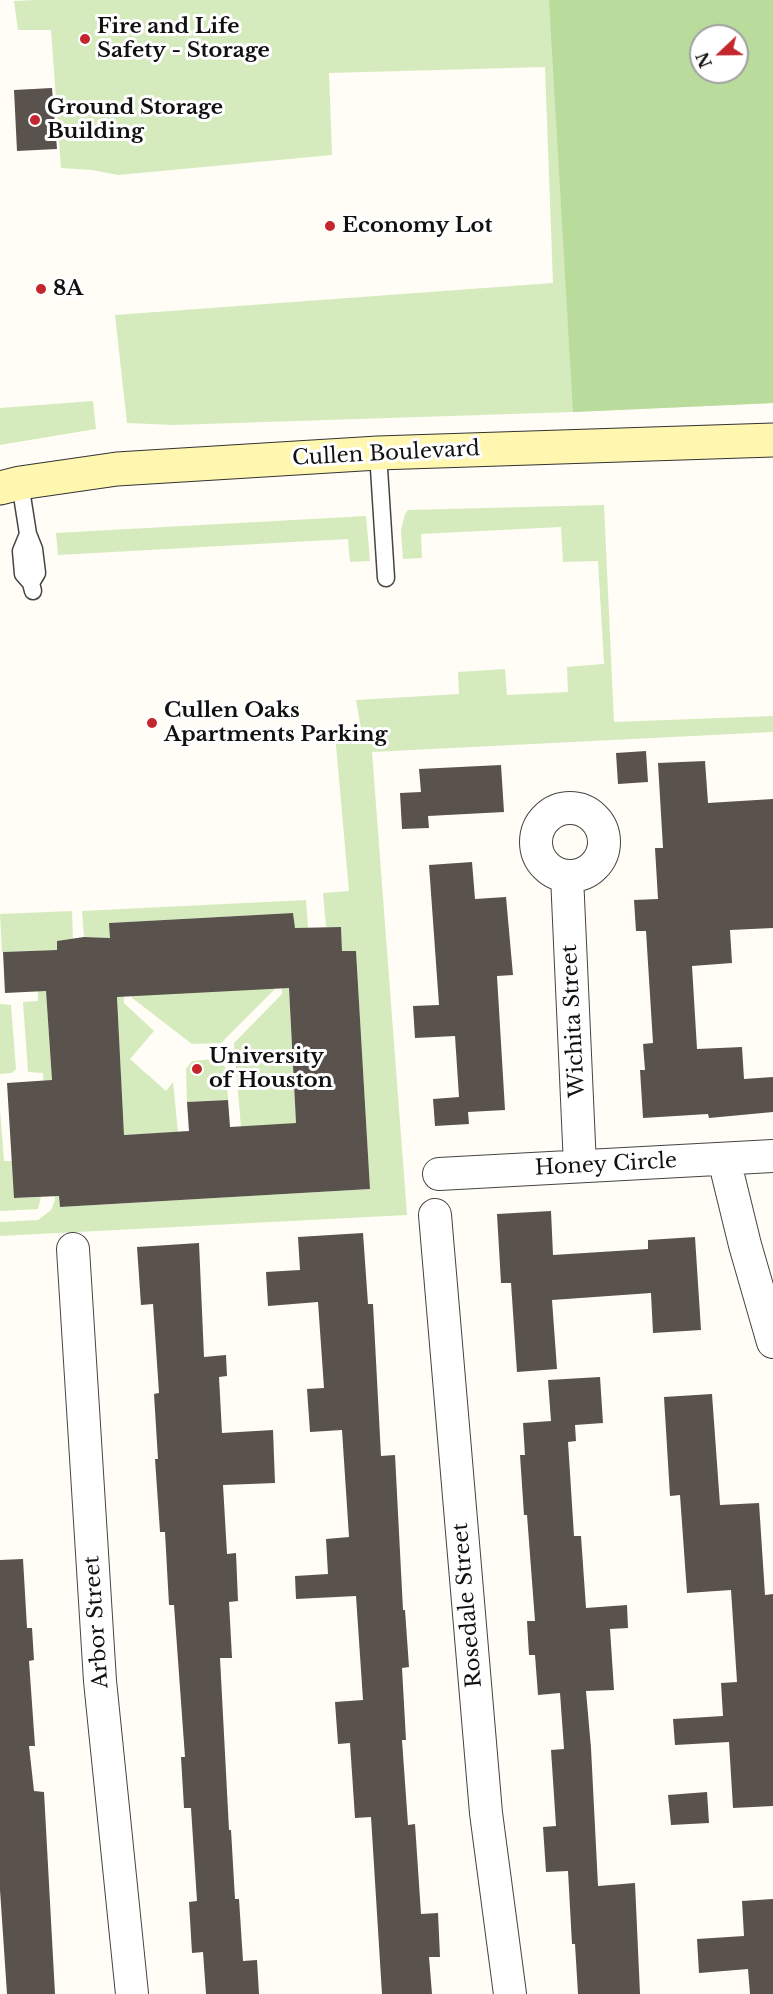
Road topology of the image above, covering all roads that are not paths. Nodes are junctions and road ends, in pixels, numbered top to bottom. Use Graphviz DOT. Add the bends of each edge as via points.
graph roads {
  1 [pos="773,445"];
  2 [pos="378,453"];
  3 [pos="10,485"];
  4 [pos="386,578"];
  5 [pos="32,587"];
  6 [pos="567,876"];
  7 [pos="773,1156"];
  8 [pos="724,1159"];
  9 [pos="580,1166"];
  10 [pos="439,1174"];
  11 [pos="435,1215"];
  12 [pos="73,1249"];
  13 [pos="773,1342"];
  14 [pos="132,1994"];
  15 [pos="510,1994"];
  1 -- 2 [label="street, Cullen Boulevard"];
  2 -- 3 [label="street, Cullen Boulevard" via="117,468"];
  2 -- 4 [label="lane"];
  3 -- 5 [label="lane" via="28,534 21,551 23,574"];
  6 -- 9 [label="street, Wichita Street"];
  7 -- 8 [label="street, Honey Circle"];
  8 -- 9 [label="street, Honey Circle"];
  8 -- 13 [label="street"];
  9 -- 10 [label="street, Honey Circle"];
  11 -- 15 [label="street, Rosedale Street" via="486,1813"];
  12 -- 14 [label="street, Arbor Street" via="100,1681"];
}
